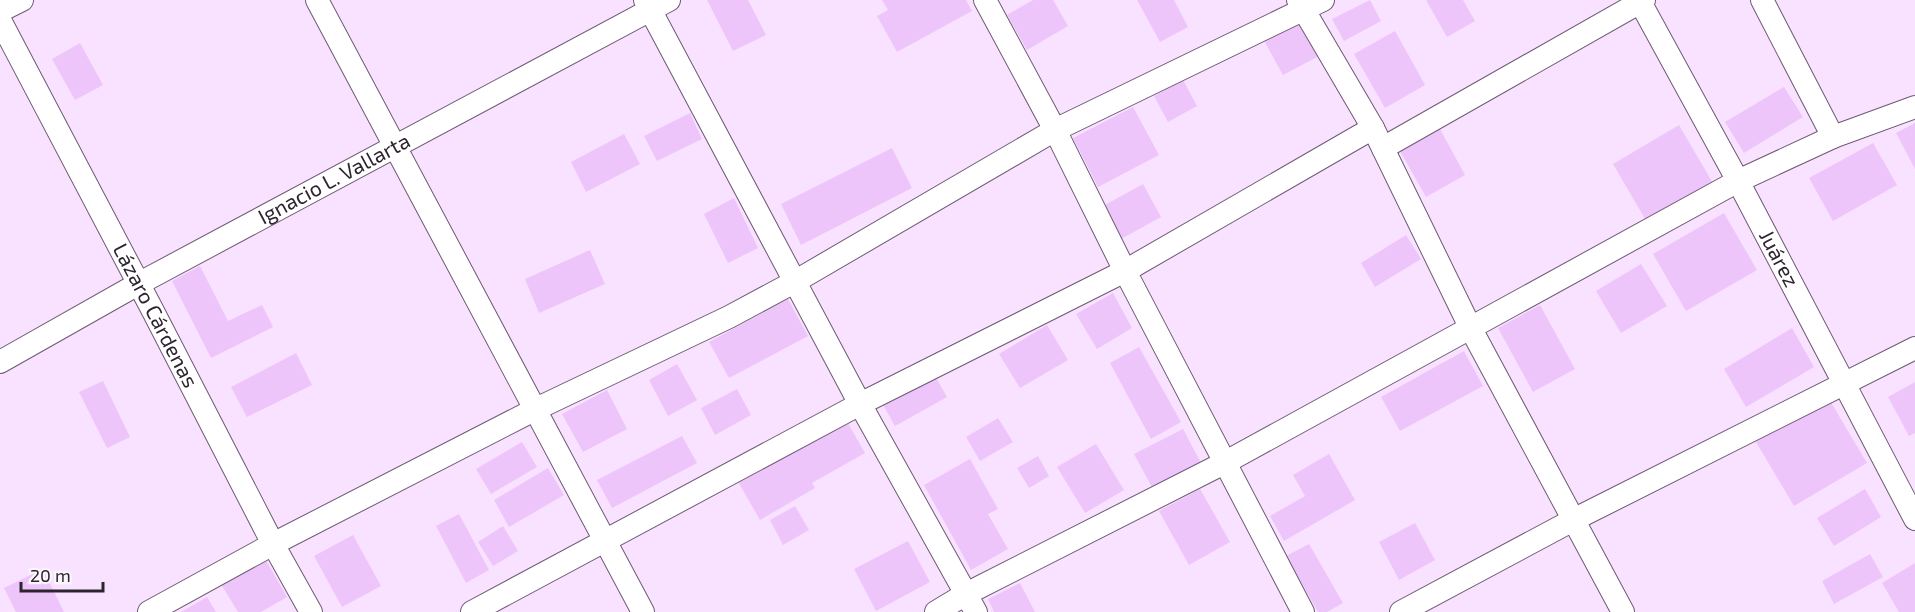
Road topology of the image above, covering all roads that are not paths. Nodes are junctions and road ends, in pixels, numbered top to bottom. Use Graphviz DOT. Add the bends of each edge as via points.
graph roads {
  1 [pos="22,0"];
  2 [pos="316,0"];
  3 [pos="985,0"];
  4 [pos="1762,0"];
  5 [pos="1641,1"];
  6 [pos="655,3"];
  7 [pos="1308,4"];
  8 [pos="0,11"];
  9 [pos="0,20"];
  10 [pos="1915,107"];
  11 [pos="1055,130"];
  12 [pos="1833,136"];
  13 [pos="1378,138"];
  14 [pos="393,147"];
  15 [pos="1738,181"];
  16 [pos="1125,271"];
  17 [pos="796,281"];
  18 [pos="138,284"];
  19 [pos="1471,329"];
  20 [pos="1915,348"];
  21 [pos="0,362"];
  22 [pos="1844,384"];
  23 [pos="860,404"];
  24 [pos="536,409"];
  25 [pos="1226,462"];
  26 [pos="1575,519"];
  27 [pos="1915,519"];
  28 [pos="605,539"];
  29 [pos="273,544"];
  30 [pos="971,603"];
  31 [pos="148,612"];
  32 [pos="311,612"];
  33 [pos="472,612"];
  34 [pos="643,612"];
  35 [pos="936,612"];
  36 [pos="1304,612"];
  37 [pos="1401,612"];
  38 [pos="1623,612"];
  1 -- 8 [label="street"];
  2 -- 14 [label="street"];
  3 -- 11 [label="street"];
  4 -- 12 [label="street"];
  5 -- 13 [label="street"];
  5 -- 15 [label="street, Juárez"];
  6 -- 14 [label="street, Ignacio L. Vallarta"];
  6 -- 17 [label="street"];
  7 -- 11 [label="street"];
  7 -- 13 [label="street"];
  9 -- 18 [label="street, Lázaro Cárdenas"];
  10 -- 12 [label="street"];
  11 -- 16 [label="street"];
  11 -- 17 [label="street"];
  12 -- 15 [label="street"];
  13 -- 16 [label="street"];
  13 -- 19 [label="street"];
  14 -- 18 [label="street, Ignacio L. Vallarta"];
  14 -- 24 [label="street"];
  15 -- 19 [label="street"];
  15 -- 22 [label="street, Juárez"];
  16 -- 23 [label="street"];
  16 -- 25 [label="street"];
  17 -- 23 [label="street"];
  17 -- 24 [label="street"];
  18 -- 21 [label="street, Ignacio L. Vallarta"];
  18 -- 29 [label="street, Lázaro Cárdenas"];
  19 -- 25 [label="street"];
  19 -- 26 [label="street"];
  20 -- 22 [label="street"];
  22 -- 26 [label="street"];
  22 -- 27 [label="street, Juárez"];
  23 -- 28 [label="street"];
  23 -- 30 [label="street"];
  24 -- 28 [label="street"];
  24 -- 29 [label="street"];
  25 -- 30 [label="street"];
  25 -- 36 [label="street"];
  26 -- 37 [label="street"];
  26 -- 38 [label="street"];
  28 -- 33 [label="street"];
  28 -- 34 [label="street"];
  29 -- 31 [label="street"];
  29 -- 32 [label="street, Lázaro Cárdenas"];
  30 -- 35 [label="street"];
}
